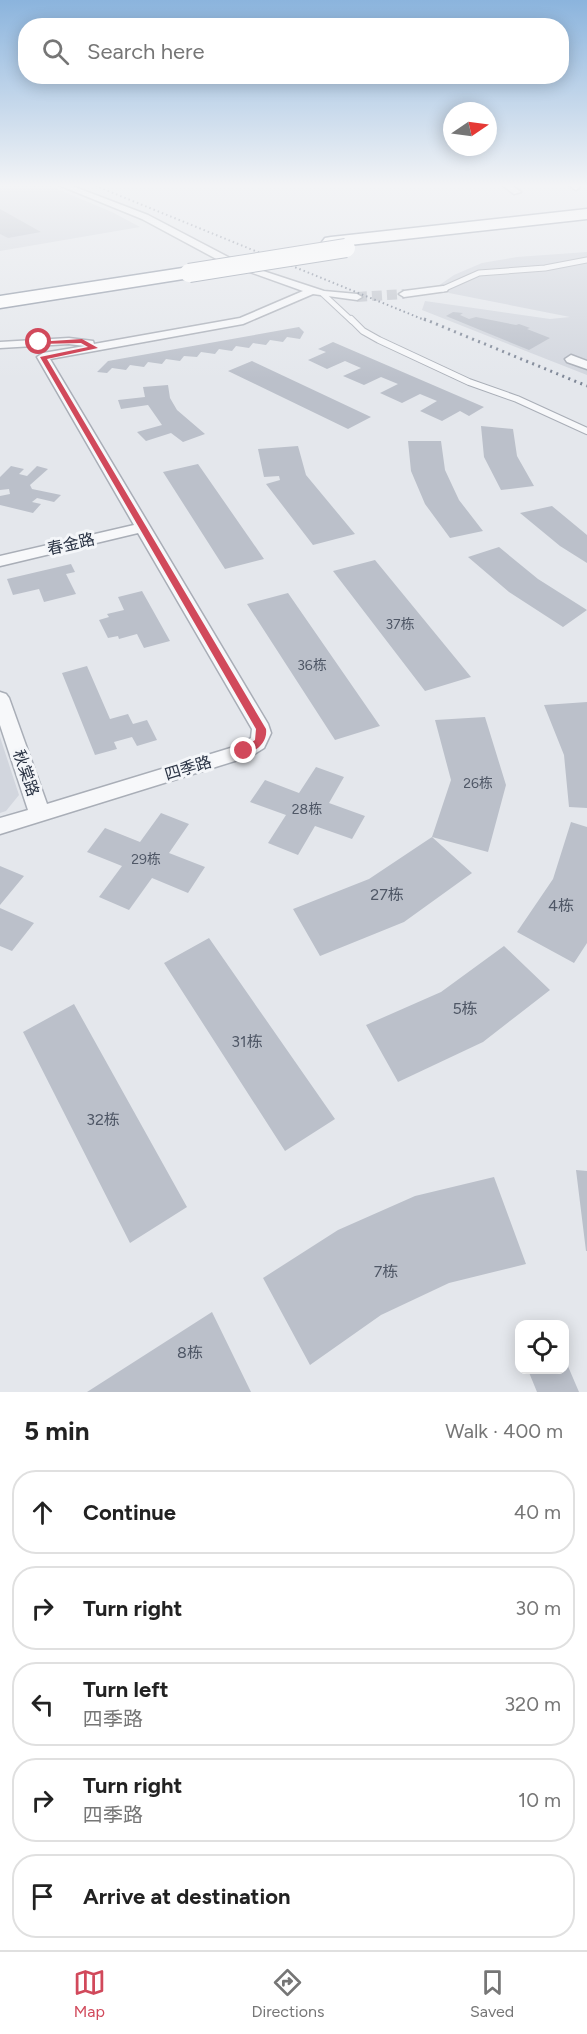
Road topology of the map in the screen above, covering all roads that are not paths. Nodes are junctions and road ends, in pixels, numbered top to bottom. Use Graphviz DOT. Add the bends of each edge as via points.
graph roads {
  1 [pos="205,249"];
  2 [pos="312,249"];
  3 [pos="587,260"];
  4 [pos="185,268"];
  5 [pos="6,287"];
  6 [pos="443,289"];
  7 [pos="318,292"];
  8 [pos="404,294"];
  9 [pos="357,297"];
  10 [pos="0,303"];
  11 [pos="0,345"];
  12 [pos="94,348"];
  13 [pos="572,359"];
  14 [pos="587,365"];
  15 [pos="587,431"];
  16 [pos="142,527"];
  17 [pos="0,561"];
  18 [pos="0,698"];
  19 [pos="40,814"];
  20 [pos="0,826"];
  1 -- 7 [label="street"];
  2 -- 4 [label="highway, bridge"];
  3 -- 6 [label="lane" via="479,273"];
  4 -- 5 [label="highway"];
  4 -- 10 [label="highway" via="126,284"];
  6 -- 8 [label="street"];
  7 -- 9 [label="street"];
  7 -- 12 [label="street" via="243,321"];
  7 -- 15 [label="lane" via="379,340"];
  11 -- 12 [label="street" via="82,341"];
  12 -- 16 [label="street, 四季路" via="43,357"];
  13 -- 14 [label="street"];
  16 -- 17 [label="street, 春金路"];
  16 -- 19 [label="street, 四季路" via="262,736 244,751"];
  18 -- 19 [label="street, 秋棠路"];
  19 -- 20 [label="street, 四季路"];
}
